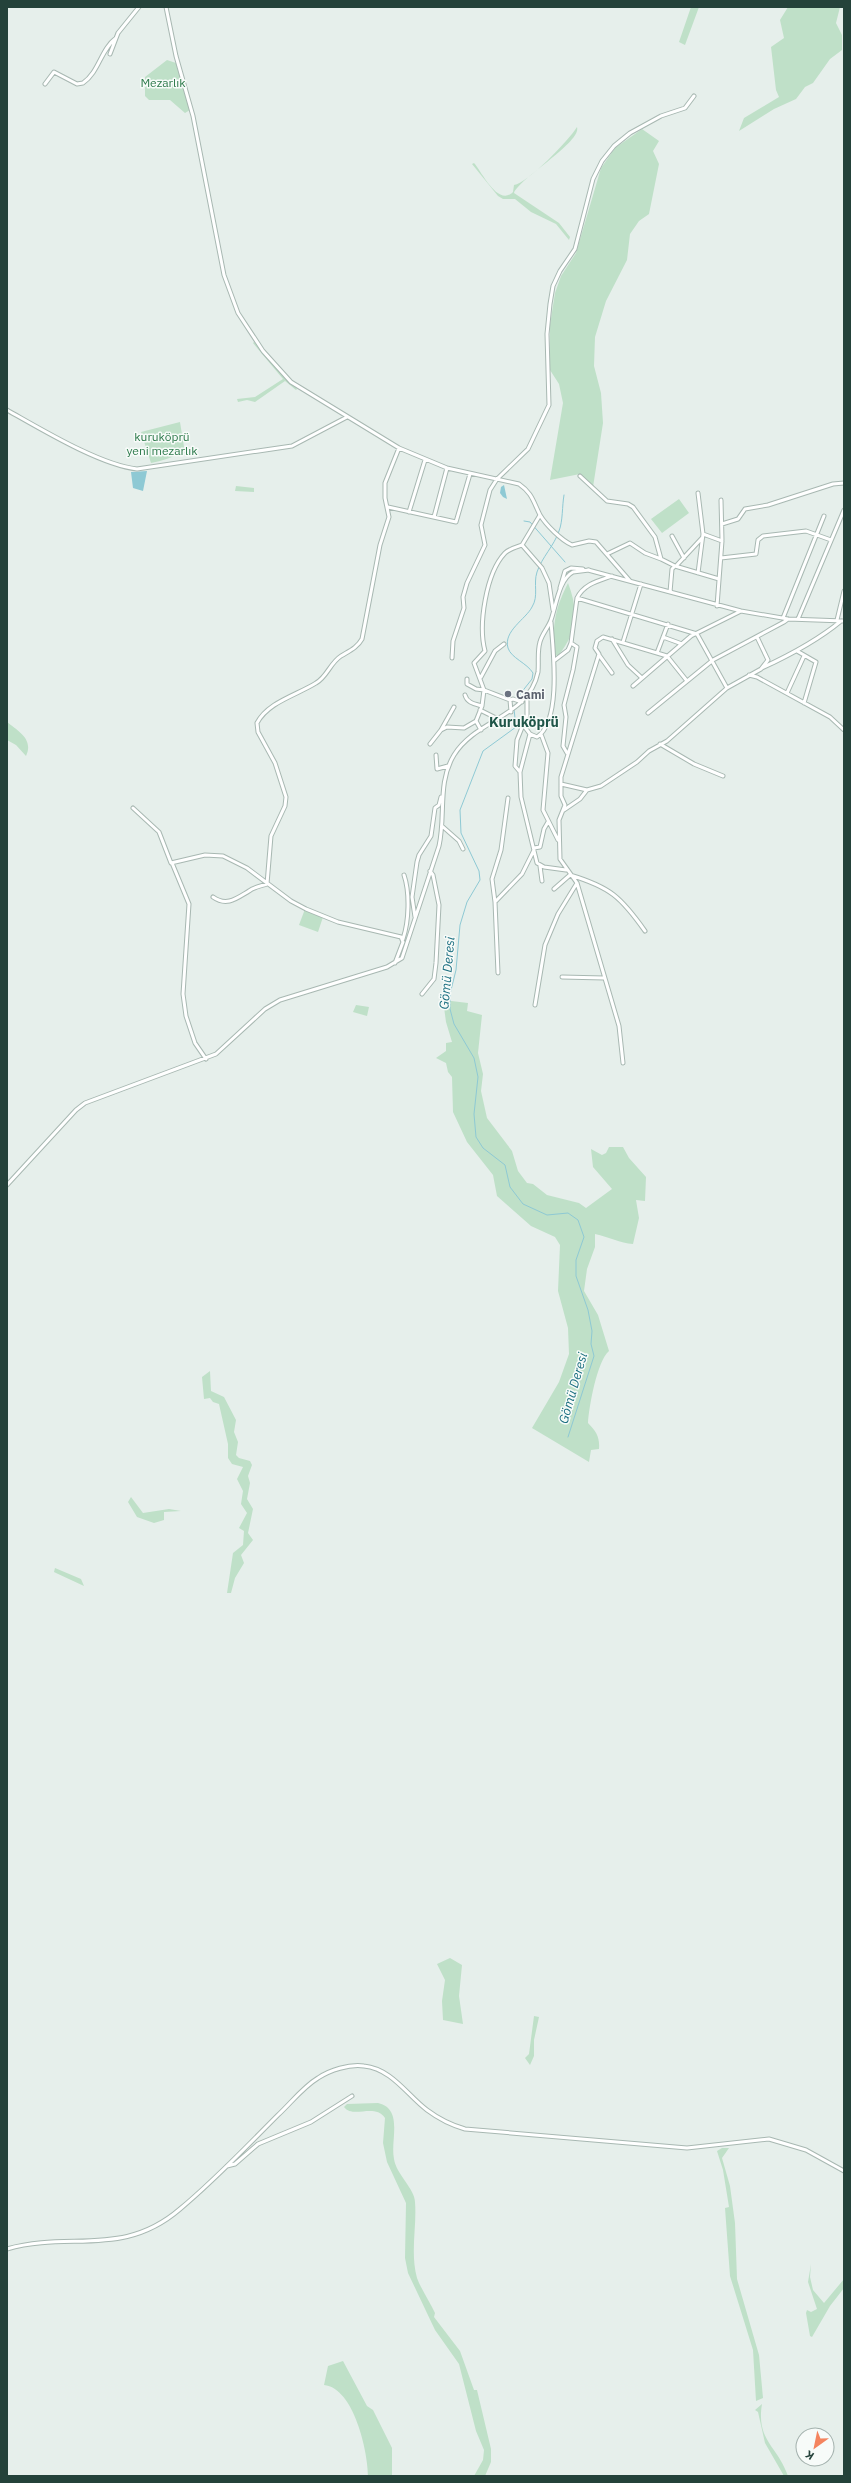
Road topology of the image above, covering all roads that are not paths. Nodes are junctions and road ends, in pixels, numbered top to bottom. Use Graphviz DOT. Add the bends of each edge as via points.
graph roads {
  1 [pos="139,7"];
  2 [pos="166,7"];
  3 [pos="116,38"];
  4 [pos="110,54"];
  5 [pos="45,84"];
  6 [pos="694,96"];
  7 [pos="7,410"];
  8 [pos="347,417"];
  9 [pos="399,448"];
  10 [pos="425,460"];
  11 [pos="447,468"];
  12 [pos="470,474"];
  13 [pos="580,476"];
  14 [pos="497,479"];
  15 [pos="844,483"];
  16 [pos="698,493"];
  17 [pos="721,500"];
  18 [pos="388,507"];
  19 [pos="844,510"];
  20 [pos="409,512"];
  21 [pos="540,515"];
  22 [pos="824,516"];
  23 [pos="434,517"];
  24 [pos="722,524"];
  25 [pos="703,534"];
  26 [pos="817,535"];
  27 [pos="672,536"];
  28 [pos="702,538"];
  29 [pos="722,540"];
  30 [pos="831,540"];
  31 [pos="522,545"];
  32 [pos="607,554"];
  33 [pos="661,558"];
  34 [pos="684,558"];
  35 [pos="721,558"];
  36 [pos="675,566"];
  37 [pos="698,573"];
  38 [pos="612,576"];
  39 [pos="719,579"];
  40 [pos="630,581"];
  41 [pos="641,584"];
  42 [pos="844,591"];
  43 [pos="670,592"];
  44 [pos="577,598"];
  45 [pos="717,606"];
  46 [pos="741,611"];
  47 [pos="553,612"];
  48 [pos="631,614"];
  49 [pos="783,618"];
  50 [pos="788,619"];
  51 [pos="798,619"];
  52 [pos="551,620"];
  53 [pos="841,621"];
  54 [pos="668,624"];
  55 [pos="697,634"];
  56 [pos="663,636"];
  57 [pos="757,637"];
  58 [pos="612,640"];
  59 [pos="623,642"];
  60 [pos="572,643"];
  61 [pos="504,644"];
  62 [pos="682,644"];
  63 [pos="797,651"];
  64 [pos="657,653"];
  65 [pos="599,654"];
  66 [pos="667,656"];
  67 [pos="804,656"];
  68 [pos="452,658"];
  69 [pos="555,660"];
  70 [pos="713,660"];
  71 [pos="761,669"];
  72 [pos="612,673"];
  73 [pos="749,675"];
  74 [pos="481,676"];
  75 [pos="642,678"];
  76 [pos="467,680"];
  77 [pos="687,681"];
  78 [pos="633,686"];
  79 [pos="727,688"];
  80 [pos="484,690"];
  81 [pos="787,693"];
  82 [pos="465,695"];
  83 [pos="527,696"];
  84 [pos="511,700"];
  85 [pos="520,701"];
  86 [pos="804,703"];
  87 [pos="482,706"];
  88 [pos="454,707"];
  89 [pos="480,710"];
  90 [pos="511,712"];
  91 [pos="648,713"];
  92 [pos="496,718"];
  93 [pos="476,721"];
  94 [pos="524,726"];
  95 [pos="441,730"];
  96 [pos="481,730"];
  97 [pos="844,730"];
  98 [pos="530,734"];
  99 [pos="541,734"];
  100 [pos="430,744"];
  101 [pos="660,744"];
  102 [pos="567,753"];
  103 [pos="436,755"];
  104 [pos="448,766"];
  105 [pos="520,772"];
  106 [pos="723,776"];
  107 [pos="561,784"];
  108 [pos="587,790"];
  109 [pos="442,793"];
  110 [pos="508,798"];
  111 [pos="133,808"];
  112 [pos="564,810"];
  113 [pos="548,822"];
  114 [pos="442,826"];
  115 [pos="559,841"];
  116 [pos="463,849"];
  117 [pos="534,849"];
  118 [pos="172,863"];
  119 [pos="540,866"];
  120 [pos="566,870"];
  121 [pos="430,871"];
  122 [pos="570,874"];
  123 [pos="404,875"];
  124 [pos="542,881"];
  125 [pos="577,883"];
  126 [pos="267,884"];
  127 [pos="554,889"];
  128 [pos="213,897"];
  129 [pos="495,902"];
  130 [pos="415,917"];
  131 [pos="645,931"];
  132 [pos="403,939"];
  133 [pos="395,963"];
  134 [pos="498,973"];
  135 [pos="562,977"];
  136 [pos="604,978"];
  137 [pos="422,994"];
  138 [pos="535,1005"];
  139 [pos="206,1058"];
  140 [pos="623,1063"];
  141 [pos="7,1185"];
  142 [pos="352,2096"];
  143 [pos="226,2166"];
  144 [pos="844,2172"];
  145 [pos="7,2249"];
  1 -- 3 [label="street"];
  2 -- 8 [label="street" via="176,56 193,116 219,252 236,307 263,351 291,382"];
  3 -- 4 [label="street"];
  3 -- 5 [label="street" via="107,44 98,65 83,84 77,84 53,72"];
  6 -- 14 [label="street" via="684,108 661,116 630,133 614,146 602,161 593,179 575,249 554,286 548,319 549,405 528,449"];
  7 -- 8 [label="street" via="91,454 115,464 138,469 292,446"];
  8 -- 9 [label="street"];
  9 -- 10 [label="street"];
  9 -- 18 [label="street" via="385,483"];
  10 -- 11 [label="street"];
  10 -- 20 [label="street"];
  11 -- 12 [label="street"];
  11 -- 23 [label="street"];
  12 -- 14 [label="street"];
  12 -- 23 [label="street" via="456,522"];
  13 -- 33 [label="street" via="607,501 633,507 655,537"];
  14 -- 21 [label="street" via="520,484 528,490"];
  14 -- 68 [label="street" via="490,490 481,525 486,545 467,583 464,608 453,641"];
  15 -- 24 [label="street" via="833,484 759,508 746,509 738,519"];
  16 -- 25 [label="street"];
  17 -- 24 [label="street"];
  18 -- 20 [label="street"];
  18 -- 126 [label="street" via="389,517 380,545 376,574 370,592 369,610 360,643 333,663 322,679 283,700 265,713 257,723 258,732 275,763 286,798 285,806 271,836"];
  19 -- 30 [label="street"];
  20 -- 23 [label="street"];
  21 -- 31 [label="street"];
  21 -- 32 [label="street" via="572,545 594,541"];
  22 -- 26 [label="street"];
  24 -- 29 [label="street"];
  25 -- 28 [label="street"];
  25 -- 29 [label="street"];
  26 -- 30 [label="street"];
  26 -- 35 [label="street" via="806,531 763,536 758,540 756,554"];
  26 -- 49 [label="street"];
  27 -- 34 [label="street"];
  28 -- 34 [label="street"];
  28 -- 37 [label="street"];
  29 -- 35 [label="street"];
  30 -- 51 [label="street"];
  31 -- 47 [label="street" via="538,562 549,583"];
  31 -- 74 [label="street" via="504,555 489,581 485,600 485,651 474,663"];
  32 -- 33 [label="street" via="630,543 645,553"];
  32 -- 40 [label="street"];
  33 -- 36 [label="street"];
  34 -- 36 [label="street"];
  35 -- 39 [label="street"];
  36 -- 37 [label="street"];
  36 -- 43 [label="street" via="672,569"];
  37 -- 39 [label="street"];
  38 -- 40 [label="street"];
  38 -- 44 [label="street" via="586,586"];
  38 -- 47 [label="street" via="589,570 571,573 559,594"];
  39 -- 45 [label="street"];
  40 -- 41 [label="street"];
  41 -- 43 [label="street"];
  41 -- 48 [label="street"];
  42 -- 53 [label="street"];
  43 -- 45 [label="street"];
  44 -- 48 [label="street"];
  44 -- 60 [label="street"];
  45 -- 46 [label="street"];
  46 -- 49 [label="street"];
  46 -- 55 [label="street"];
  47 -- 52 [label="street"];
  48 -- 54 [label="street"];
  48 -- 59 [label="street"];
  49 -- 50 [label="street"];
  50 -- 51 [label="street"];
  50 -- 57 [label="street"];
  51 -- 53 [label="street"];
  52 -- 69 [label="street"];
  52 -- 83 [label="street" via="540,641 538,672"];
  53 -- 63 [label="street"];
  54 -- 55 [label="street"];
  54 -- 56 [label="street"];
  55 -- 62 [label="street"];
  55 -- 70 [label="street"];
  56 -- 62 [label="street"];
  56 -- 64 [label="street"];
  57 -- 70 [label="street"];
  57 -- 71 [label="street" via="768,660"];
  58 -- 59 [label="street"];
  58 -- 65 [label="street" via="603,637 597,641 595,648"];
  58 -- 75 [label="street" via="628,665"];
  59 -- 64 [label="street"];
  60 -- 69 [label="street"];
  60 -- 102 [label="street" via="577,647 564,704 566,718 563,746"];
  61 -- 74 [label="street" via="495,651"];
  62 -- 66 [label="street"];
  63 -- 67 [label="street"];
  63 -- 71 [label="street"];
  64 -- 66 [label="street"];
  65 -- 72 [label="street"];
  65 -- 102 [label="street"];
  66 -- 75 [label="street"];
  66 -- 77 [label="street"];
  67 -- 81 [label="street"];
  67 -- 86 [label="street" via="815,660 816,663"];
  69 -- 99 [label="street" via="552,712"];
  70 -- 77 [label="street"];
  70 -- 79 [label="street"];
  71 -- 73 [label="street"];
  73 -- 79 [label="street"];
  73 -- 81 [label="street" via="758,677"];
  74 -- 80 [label="street"];
  75 -- 78 [label="street"];
  76 -- 80 [label="street" via="467,684"];
  77 -- 91 [label="street"];
  79 -- 101 [label="street" via="667,741"];
  80 -- 84 [label="street"];
  80 -- 87 [label="street"];
  81 -- 86 [label="street"];
  82 -- 87 [label="street" via="473,704"];
  83 -- 85 [label="street"];
  83 -- 94 [label="street"];
  84 -- 85 [label="street"];
  84 -- 90 [label="street"];
  85 -- 90 [label="street"];
  86 -- 97 [label="street" via="830,717"];
  87 -- 89 [label="street"];
  88 -- 95 [label="street"];
  89 -- 92 [label="street"];
  89 -- 93 [label="street"];
  90 -- 92 [label="street"];
  92 -- 96 [label="street"];
  93 -- 95 [label="street" via="464,728 447,727"];
  93 -- 96 [label="street"];
  94 -- 98 [label="street"];
  94 -- 105 [label="street" via="516,744 515,766"];
  95 -- 100 [label="street"];
  96 -- 104 [label="street" via="464,743"];
  98 -- 99 [label="street" via="537,737"];
  98 -- 105 [label="street"];
  99 -- 113 [label="street" via="548,753 543,810"];
  101 -- 106 [label="street" via="694,764"];
  101 -- 108 [label="street" via="601,786"];
  102 -- 107 [label="street" via="561,771"];
  103 -- 104 [label="street" via="437,769"];
  104 -- 109 [label="street"];
  105 -- 117 [label="street" via="521,797"];
  107 -- 108 [label="street"];
  107 -- 112 [label="street" via="561,796 566,805"];
  108 -- 112 [label="street" via="580,799"];
  109 -- 114 [label="street"];
  109 -- 130 [label="street" via="435,808 431,836 417,862 412,897"];
  110 -- 129 [label="street" via="501,850 492,879"];
  111 -- 118 [label="street" via="159,832"];
  112 -- 115 [label="street" via="559,820"];
  113 -- 115 [label="street"];
  113 -- 117 [label="street" via="540,848"];
  114 -- 116 [label="street" via="456,838"];
  114 -- 121 [label="street" via="439,846"];
  115 -- 120 [label="street" via="560,859"];
  117 -- 119 [label="street"];
  117 -- 129 [label="street" via="522,874"];
  118 -- 126 [label="street" via="205,854 223,856 246,868"];
  118 -- 139 [label="street" via="189,904 183,994 186,1016 195,1043"];
  119 -- 120 [label="street"];
  119 -- 124 [label="street"];
  120 -- 122 [label="street"];
  121 -- 130 [label="street"];
  121 -- 137 [label="street" via="434,875 439,905 436,963 434,979"];
  122 -- 125 [label="street"];
  122 -- 127 [label="street"];
  122 -- 131 [label="street" via="594,882 616,895"];
  123 -- 132 [label="street" via="407,883 408,919"];
  125 -- 136 [label="street"];
  125 -- 138 [label="street" via="558,914 545,945"];
  126 -- 128 [label="street" via="249,890 229,902"];
  126 -- 132 [label="street" via="291,901 322,916"];
  129 -- 134 [label="street"];
  130 -- 133 [label="street" via="405,953"];
  132 -- 133 [label="street"];
  133 -- 139 [label="street" via="280,1000 265,1008 227,1045"];
  135 -- 136 [label="street"];
  136 -- 140 [label="street" via="619,1026"];
  139 -- 141 [label="street" via="86,1103 71,1115"];
  142 -- 143 [label="street" via="311,2122 258,2144 235,2164"];
  143 -- 144 [label="street" via="317,2078 342,2068 364,2066 384,2072 428,2111 452,2125 465,2129 687,2148 769,2139 806,2150"];
  143 -- 145 [label="street" via="169,2218 134,2236 95,2242 36,2243"];
}
